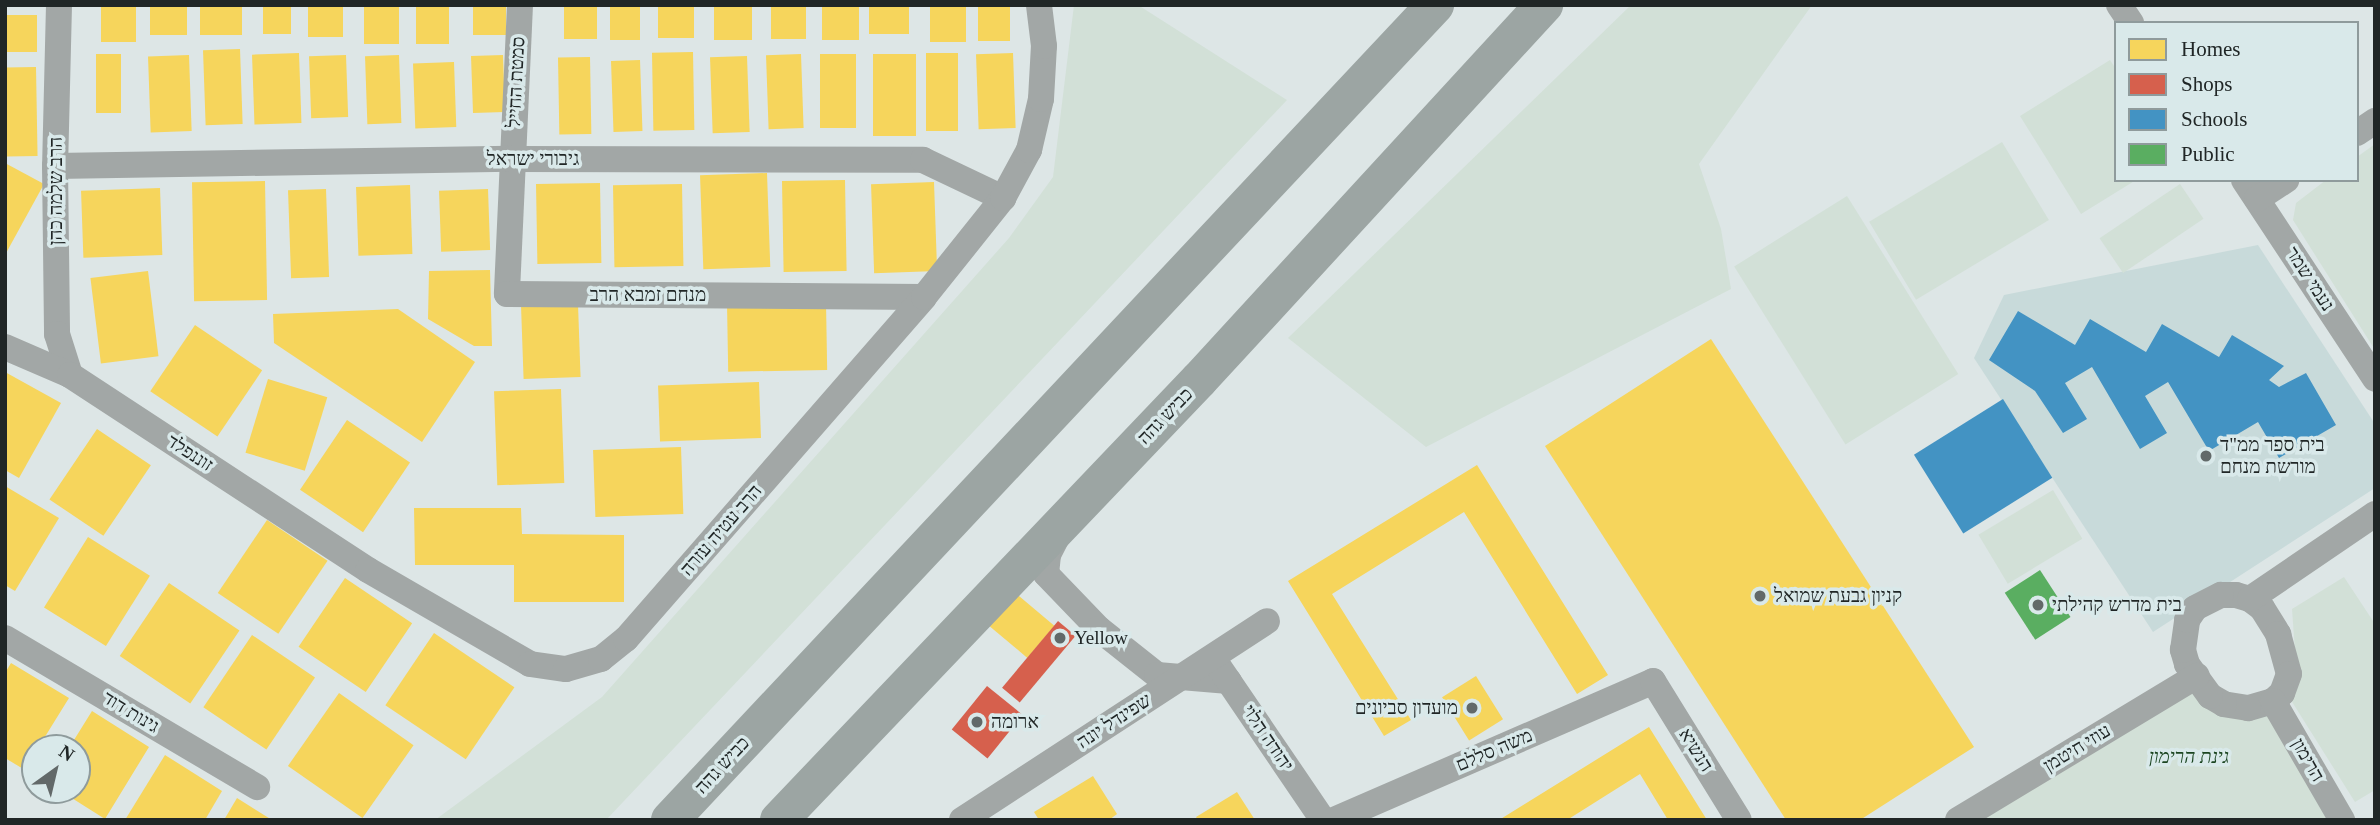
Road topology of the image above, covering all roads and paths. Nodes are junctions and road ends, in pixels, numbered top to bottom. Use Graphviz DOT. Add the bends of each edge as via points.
graph roads {
  1 [pos="59,5"];
  2 [pos="520,5"];
  3 [pos="1039,5"];
  4 [pos="1435,5"];
  5 [pos="1544,5"];
  6 [pos="2119,5"];
  7 [pos="2130,21"];
  8 [pos="2375,121"];
  9 [pos="2359,132"];
  10 [pos="511,159"];
  11 [pos="55,166"];
  12 [pos="2279,182"];
  13 [pos="2250,190"];
  14 [pos="1003,198"];
  15 [pos="924,297"];
  16 [pos="5,347"];
  17 [pos="70,375"];
  18 [pos="2375,379"];
  19 [pos="2375,514"];
  20 [pos="1066,519"];
  21 [pos="368,570"];
  22 [pos="2250,599"];
  23 [pos="1266,621"];
  24 [pos="5,638"];
  25 [pos="1213,657"];
  26 [pos="2197,676"];
  27 [pos="1181,677"];
  28 [pos="1229,681"];
  29 [pos="1653,681"];
  30 [pos="2273,701"];
  31 [pos="257,787"];
  32 [pos="670,820"];
  33 [pos="779,820"];
  34 [pos="962,820"];
  35 [pos="1324,820"];
  36 [pos="1334,820"];
  37 [pos="1739,820"];
  38 [pos="1958,820"];
  39 [pos="2342,820"];
  1 -- 11 [label="street, הרב שלמה כהן"];
  2 -- 10 [label="street, סמטת החייל"];
  3 -- 14 [label="street, הרב עטיה עזרה" via="1045,46 1041,99 1029,150"];
  4 -- 32 [label="highway, כביש גהה"];
  5 -- 20 [label="highway, כביש גהה"];
  6 -- 7 [label="street"];
  8 -- 9 [label="street"];
  10 -- 11 [label="street, גיבורי ישראל"];
  10 -- 14 [label="street, גיבורי ישראל" via="923,160"];
  10 -- 15 [label="street, מנחם זמבא הרב" via="507,294"];
  11 -- 17 [label="street, הרב שלמה כהן" via="57,334"];
  12 -- 13 [label="street"];
  13 -- 18 [label="street, נעמי שמר"];
  14 -- 15 [label="street, הרב עטיה עזרה"];
  15 -- 21 [label="street, הרב עטיה עזרה" via="626,639 601,659 566,669 530,664"];
  16 -- 17 [label="street, זוננפלד"];
  17 -- 21 [label="street, זוננפלד"];
  19 -- 22 [label="street"];
  20 -- 27 [label="street" via="1048,555 1046,574 1111,638 1157,675"];
  20 -- 33 [label="highway, כביש גהה"];
  22 -- 26 [label="street" via="2221,595 2191,614 2182,635 2183,650"];
  22 -- 30 [label="street" via="2271,619 2287,663 2286,684"];
  23 -- 25 [label="street, שפינדל יונה"];
  24 -- 31 [label="street, גינות דוד"];
  25 -- 27 [label="street, שפינדל יונה"];
  25 -- 28 [label="street, יהודה הלוי"];
  26 -- 30 [label="street" via="2210,696 2224,705 2248,708"];
  26 -- 38 [label="street, עוזי חיטמן"];
  27 -- 28 [label="street"];
  27 -- 34 [label="street, שפינדל יונה"];
  28 -- 35 [label="street, יהודה הלוי"];
  29 -- 36 [label="street, משה סללם"];
  29 -- 37 [label="street, הנשיא"];
  30 -- 39 [label="street, הרימון"];
}
